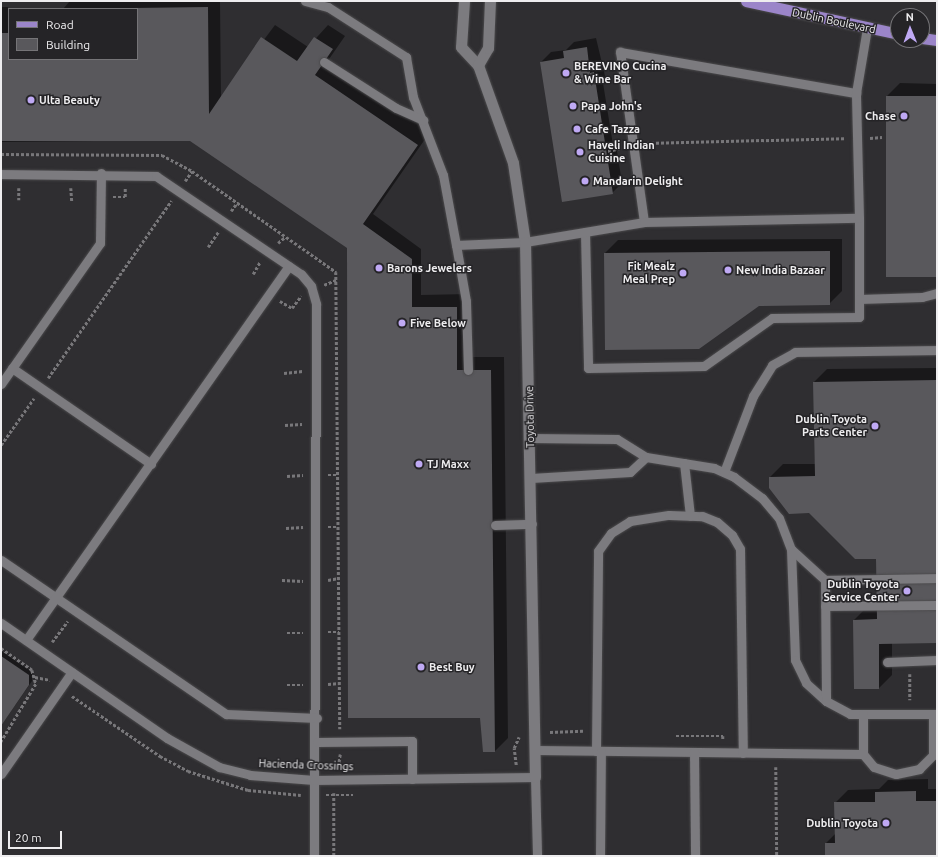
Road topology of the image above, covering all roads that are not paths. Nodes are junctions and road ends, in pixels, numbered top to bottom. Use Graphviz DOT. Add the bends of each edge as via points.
graph roads {
  1 [pos="305,1"];
  2 [pos="464,1"];
  3 [pos="490,1"];
  4 [pos="746,1"];
  5 [pos="867,28"];
  6 [pos="890,32"];
  7 [pos="324,62"];
  8 [pos="478,65"];
  9 [pos="856,93"];
  10 [pos="423,120"];
  11 [pos="101,173"];
  12 [pos="1,174"];
  13 [pos="859,218"];
  14 [pos="644,222"];
  15 [pos="585,232"];
  16 [pos="525,242"];
  17 [pos="456,245"];
  18 [pos="289,266"];
  19 [pos="937,293"];
  20 [pos="859,299"];
  21 [pos="937,350"];
  22 [pos="12,368"];
  23 [pos="468,370"];
  24 [pos="1,384"];
  25 [pos="530,438"];
  26 [pos="646,457"];
  27 [pos="684,463"];
  28 [pos="151,464"];
  29 [pos="724,472"];
  30 [pos="531,478"];
  31 [pos="690,516"];
  32 [pos="532,524"];
  33 [pos="495,525"];
  34 [pos="791,549"];
  35 [pos="1,560"];
  36 [pos="937,578"];
  37 [pos="825,580"];
  38 [pos="57,598"];
  39 [pos="825,606"];
  40 [pos="937,606"];
  41 [pos="1,623"];
  42 [pos="26,640"];
  43 [pos="937,660"];
  44 [pos="887,662"];
  45 [pos="72,672"];
  46 [pos="826,701"];
  47 [pos="863,714"];
  48 [pos="935,714"];
  49 [pos="316,718"];
  50 [pos="317,742"];
  51 [pos="536,750"];
  52 [pos="598,751"];
  53 [pos="694,752"];
  54 [pos="743,753"];
  55 [pos="863,754"];
  56 [pos="1,774"];
  57 [pos="535,777"];
  58 [pos="412,778"];
  59 [pos="314,780"];
  60 [pos="314,856"];
  61 [pos="537,856"];
  62 [pos="600,856"];
  63 [pos="694,856"];
  1 -- 10 [label="lane" via="328,7 406,58 413,97"];
  2 -- 8 [label="street, Toyota Drive" via="461,47"];
  3 -- 8 [label="street" via="488,48"];
  4 -- 5 [label="main road, Dublin Boulevard"];
  5 -- 6 [label="main road, Dublin Boulevard"];
  5 -- 9 [label="lane"];
  7 -- 10 [label="lane" via="396,108"];
  8 -- 16 [label="street, Toyota Drive" via="513,163"];
  9 -- 13 [label="lane"];
  9 -- 14 [label="lane" via="620,52"];
  10 -- 17 [label="lane" via="443,175"];
  11 -- 12 [label="lane"];
  11 -- 18 [label="lane" via="156,176"];
  11 -- 22 [label="lane" via="100,243"];
  13 -- 14 [label="lane"];
  13 -- 20 [label="lane"];
  14 -- 15 [label="lane"];
  15 -- 16 [label="lane"];
  15 -- 20 [label="lane" via="588,368 704,366 772,318 859,317"];
  16 -- 17 [label="lane"];
  16 -- 25 [label="street, Toyota Drive"];
  17 -- 23 [label="lane" via="466,301"];
  18 -- 28 [label="lane"];
  18 -- 49 [label="lane" via="311,286 316,304"];
  19 -- 20 [label="lane" via="922,297"];
  21 -- 29 [label="lane" via="794,352 772,365 753,396"];
  22 -- 24 [label="lane"];
  22 -- 28 [label="lane"];
  25 -- 26 [label="lane" via="617,439"];
  25 -- 30 [label="street, Toyota Drive"];
  26 -- 27 [label="lane"];
  26 -- 30 [label="lane" via="630,472"];
  27 -- 29 [label="lane"];
  27 -- 31 [label="lane"];
  28 -- 38 [label="lane"];
  29 -- 34 [label="lane" via="762,498 779,518"];
  30 -- 32 [label="street, Toyota Drive"];
  31 -- 52 [label="lane" via="669,515 630,521 611,533 598,551"];
  31 -- 54 [label="lane" via="717,522 732,535 740,549"];
  32 -- 33 [label="lane"];
  32 -- 51 [label="street, Toyota Drive"];
  34 -- 37 [label="lane"];
  34 -- 46 [label="lane" via="795,660 806,683"];
  35 -- 38 [label="lane"];
  36 -- 37 [label="lane"];
  37 -- 39 [label="lane"];
  38 -- 42 [label="lane"];
  38 -- 49 [label="lane" via="226,714"];
  39 -- 40 [label="lane"];
  39 -- 46 [label="lane"];
  41 -- 42 [label="lane, Hacienda Crossings"];
  42 -- 45 [label="lane, Hacienda Crossings"];
  43 -- 44 [label="lane"];
  45 -- 56 [label="lane"];
  45 -- 59 [label="lane, Hacienda Crossings" via="166,738 220,767 250,775"];
  46 -- 47 [label="lane" via="850,714"];
  47 -- 48 [label="lane"];
  47 -- 55 [label="lane"];
  48 -- 55 [label="lane" via="933,755 919,769 896,774 874,766"];
  49 -- 50 [label="lane"];
  50 -- 58 [label="lane" via="412,741"];
  50 -- 59 [label="lane"];
  51 -- 52 [label="lane"];
  51 -- 57 [label="street, Toyota Drive"];
  52 -- 53 [label="lane"];
  52 -- 62 [label="lane"];
  53 -- 54 [label="lane"];
  53 -- 63 [label="lane"];
  54 -- 55 [label="lane"];
  57 -- 58 [label="lane, Hacienda Crossings"];
  57 -- 61 [label="lane"];
  58 -- 59 [label="lane, Hacienda Crossings"];
  59 -- 60 [label="lane"];
}
